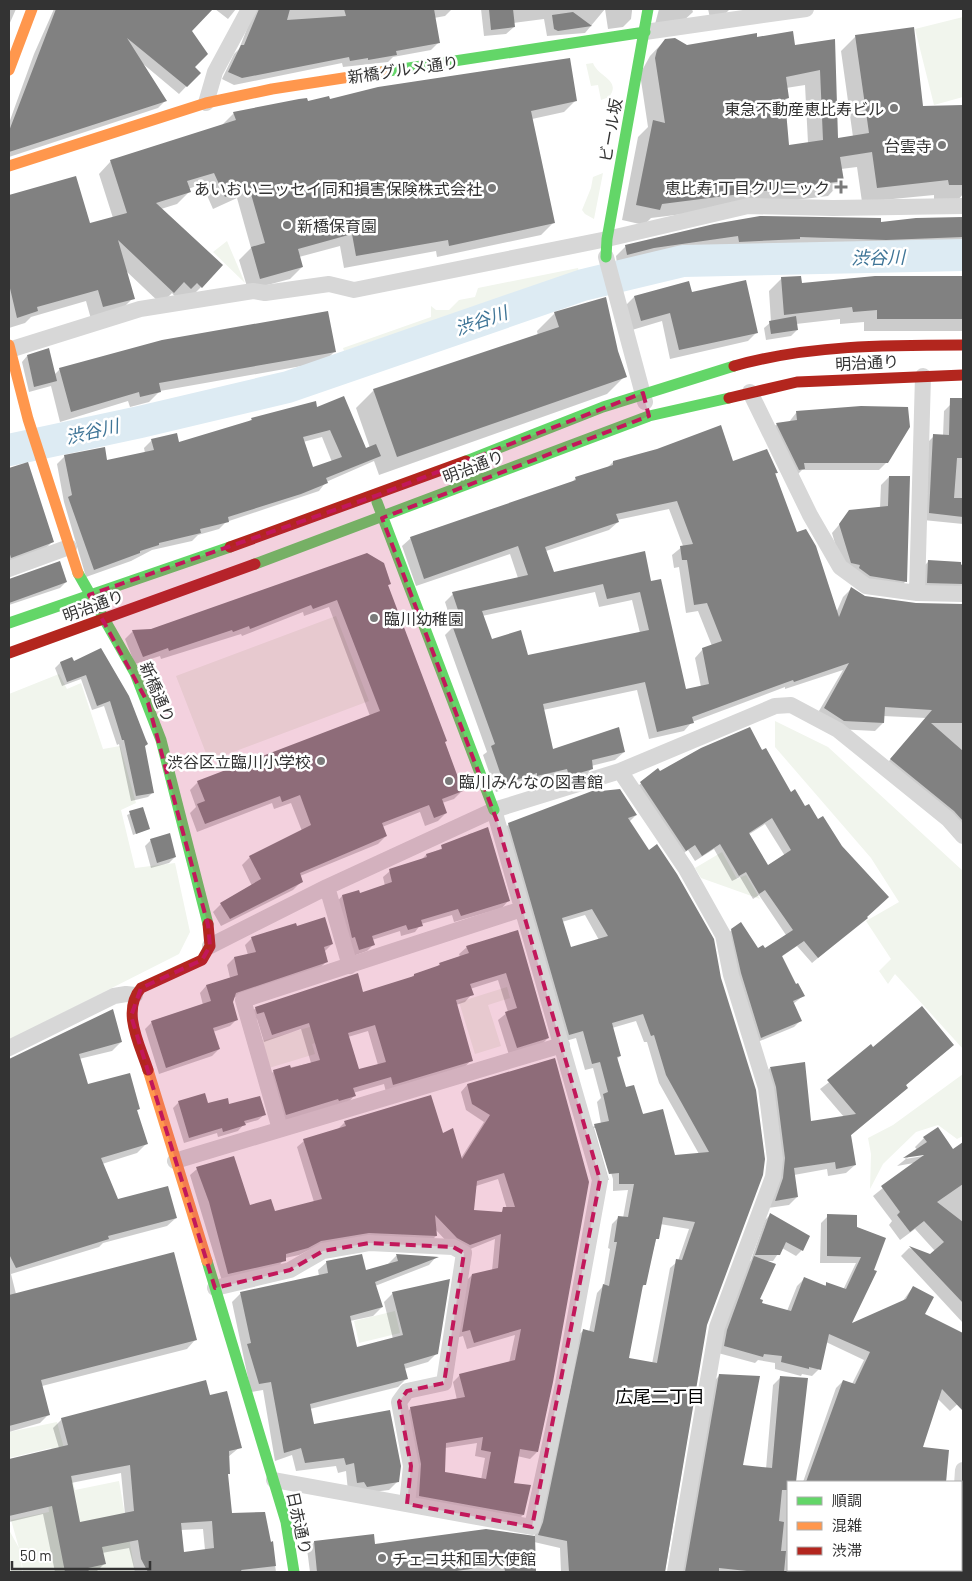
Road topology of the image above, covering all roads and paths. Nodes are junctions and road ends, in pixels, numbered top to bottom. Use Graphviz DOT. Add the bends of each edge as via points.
graph roads {
  1 [pos="32,9"];
  2 [pos="249,9"];
  3 [pos="648,9"];
  4 [pos="806,9"];
  5 [pos="645,32"];
  6 [pos="9,70"];
  7 [pos="206,103"];
  8 [pos="9,166"];
  9 [pos="963,206"];
  10 [pos="608,239"];
  11 [pos="606,257"];
  12 [pos="963,344"];
  13 [pos="9,348"];
  14 [pos="963,375"];
  15 [pos="923,376"];
  16 [pos="750,392"];
  17 [pos="643,393"];
  18 [pos="649,416"];
  19 [pos="375,496"];
  20 [pos="382,518"];
  21 [pos="68,547"];
  22 [pos="9,569"];
  23 [pos="916,592"];
  24 [pos="963,594"];
  25 [pos="89,595"];
  26 [pos="102,619"];
  27 [pos="9,623"];
  28 [pos="9,653"];
  29 [pos="620,771"];
  30 [pos="494,810"];
  31 [pos="963,836"];
  32 [pos="326,887"];
  33 [pos="522,909"];
  34 [pos="210,946"];
  35 [pos="350,966"];
  36 [pos="135,996"];
  37 [pos="562,1044"];
  38 [pos="9,1048"];
  39 [pos="280,1129"];
  40 [pos="175,1161"];
  41 [pos="215,1288"];
  42 [pos="963,1470"];
  43 [pos="274,1480"];
  44 [pos="962,1485"];
  45 [pos="407,1504"];
  46 [pos="294,1572"];
  47 [pos="675,1572"];
  1 -- 6 [label="street"];
  2 -- 7 [label="street" via="215,72"];
  3 -- 5 [label="street, ビール坂"];
  4 -- 5 [label="street, 新橋グルメ通り"];
  5 -- 7 [label="street, 新橋グルメ通り" via="272,89"];
  5 -- 10 [label="street, ビール坂"];
  7 -- 8 [label="street, 新橋グルメ通り"];
  9 -- 10 [label="street" via="748,206"];
  10 -- 11 [label="street, ビール坂"];
  10 -- 13 [label="street" via="354,290 329,284 265,293 253,291 140,308"];
  11 -- 17 [label="street"];
  12 -- 17 [label="street, 明治通り" via="790,354 744,363"];
  13 -- 21 [label="street, 新橋通り"];
  14 -- 15 [label="street, 明治通り"];
  15 -- 16 [label="street, 明治通り" via="797,382"];
  15 -- 23 [label="street"];
  16 -- 18 [label="street, 明治通り"];
  16 -- 23 [label="street" via="810,515 840,567 866,586"];
  17 -- 18 [label="street"];
  17 -- 19 [label="street, 明治通り"];
  18 -- 20 [label="street, 明治通り"];
  19 -- 20 [label="street"];
  19 -- 25 [label="street, 明治通り"];
  20 -- 26 [label="street, 明治通り"];
  20 -- 30 [label="street"];
  21 -- 22 [label="street"];
  21 -- 25 [label="street, 新橋通り"];
  23 -- 24 [label="street"];
  25 -- 26 [label="street, 新橋通り"];
  25 -- 27 [label="street, 明治通り"];
  26 -- 28 [label="street, 明治通り"];
  26 -- 34 [label="street, 新橋通り" via="134,673 161,740 208,925"];
  29 -- 30 [label="street"];
  29 -- 31 [label="street" via="775,706 791,705 838,730 948,819"];
  29 -- 47 [label="street" via="686,869 723,935 731,975 766,1088 775,1159 773,1176 716,1326"];
  30 -- 32 [label="street"];
  30 -- 33 [label="street"];
  32 -- 34 [label="street"];
  32 -- 35 [label="street"];
  33 -- 35 [label="street"];
  33 -- 37 [label="street"];
  34 -- 36 [label="street" via="202,960 147,984"];
  35 -- 39 [label="street" via="243,1000"];
  36 -- 38 [label="street" via="114,996"];
  36 -- 40 [label="street, 日赤通り" via="132,1027"];
  37 -- 39 [label="street"];
  37 -- 45 [label="street" via="600,1180 563,1384 532,1527"];
  39 -- 40 [label="street"];
  40 -- 41 [label="street, 日赤通り"];
  41 -- 43 [label="street, 日赤通り"];
  41 -- 45 [label="street" via="290,1270 323,1251 369,1243 453,1247 464,1253 444,1383 407,1391 399,1402 411,1466"];
  42 -- 44 [label="street"];
  43 -- 45 [label="street"];
  43 -- 46 [label="street, 日赤通り" via="286,1522"];
}
